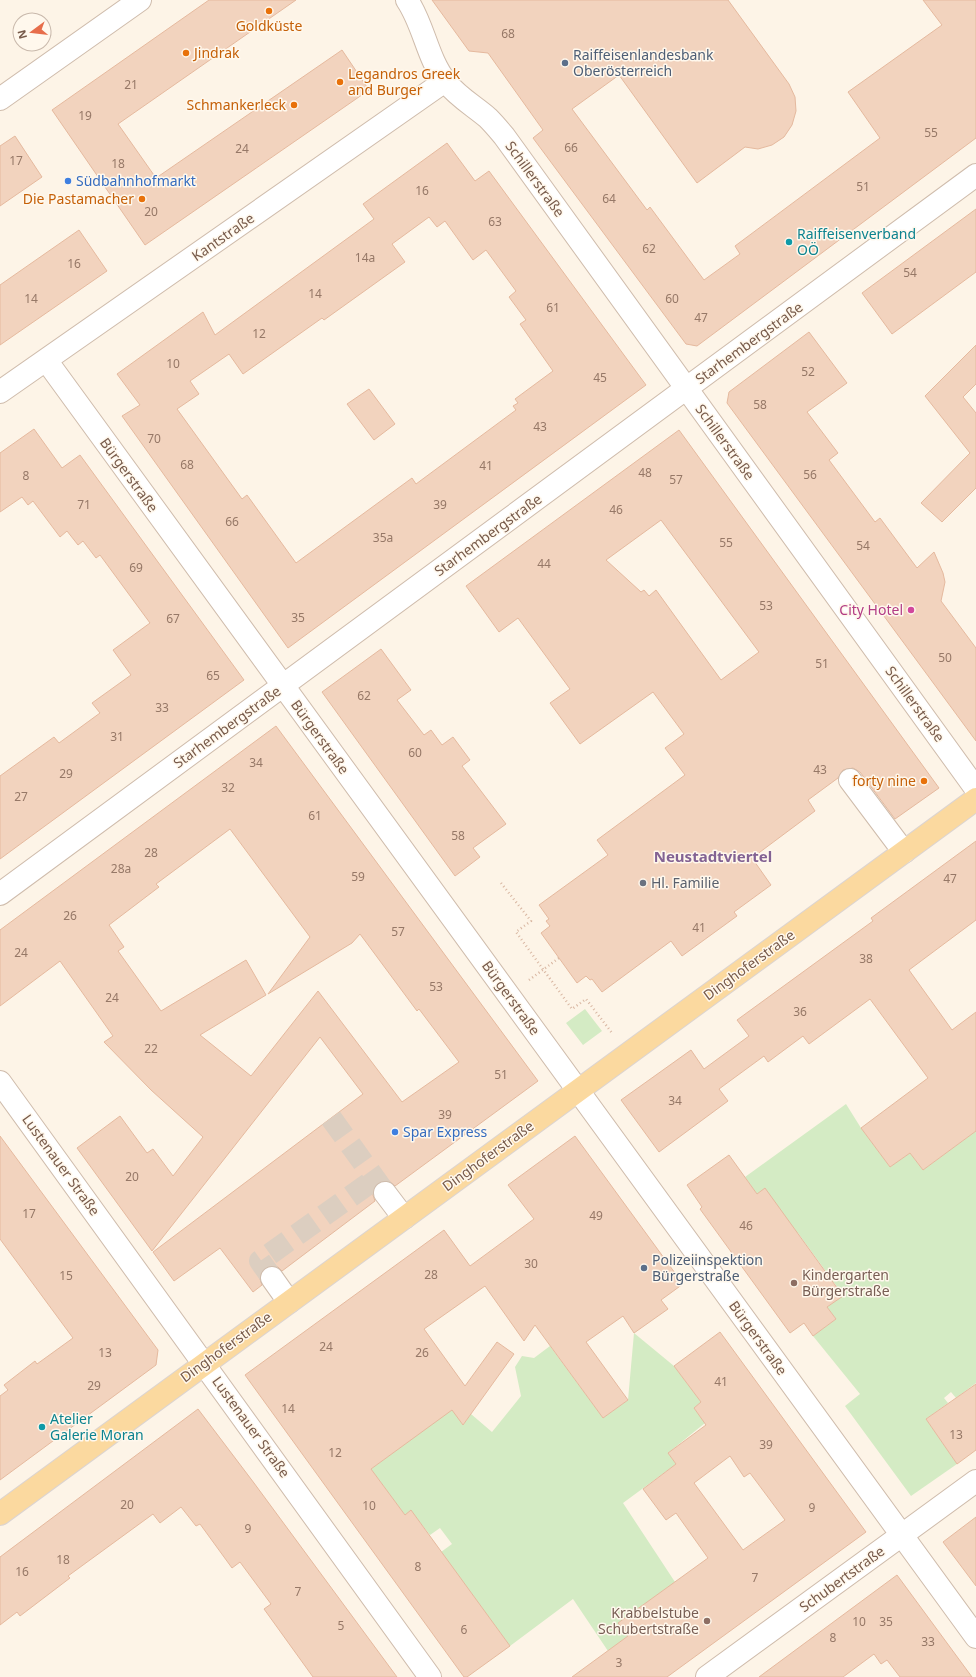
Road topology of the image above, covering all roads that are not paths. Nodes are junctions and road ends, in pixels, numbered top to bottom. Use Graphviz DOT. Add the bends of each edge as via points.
graph roads {
  1 [pos="140,0"];
  2 [pos="407,0"];
  3 [pos="445,82"];
  4 [pos="0,100"];
  5 [pos="976,175"];
  6 [pos="46,360"];
  7 [pos="687,389"];
  8 [pos="0,392"];
  9 [pos="282,687"];
  10 [pos="850,780"];
  11 [pos="976,789"];
  12 [pos="976,799"];
  13 [pos="904,852"];
  14 [pos="0,894"];
  15 [pos="0,1082"];
  16 [pos="578,1090"];
  17 [pos="385,1194"];
  18 [pos="404,1218"];
  19 [pos="272,1278"];
  20 [pos="289,1302"];
  21 [pos="205,1363"];
  22 [pos="976,1481"];
  23 [pos="0,1514"];
  24 [pos="901,1536"];
  25 [pos="976,1637"];
  26 [pos="430,1677"];
  27 [pos="707,1677"];
  1 -- 4 [label="street"];
  2 -- 3 [label="street, Schillerstraße" via="416,13 431,54"];
  3 -- 6 [label="street, Kantstraße"];
  3 -- 7 [label="street, Schillerstraße" via="504,136"];
  5 -- 7 [label="street, Starhembergstraße"];
  6 -- 8 [label="street, Kantstraße"];
  6 -- 9 [label="street, Bürgerstraße"];
  7 -- 9 [label="street, Starhembergstraße"];
  7 -- 11 [label="street, Schillerstraße"];
  9 -- 14 [label="street, Starhembergstraße"];
  9 -- 16 [label="street, Bürgerstraße"];
  10 -- 13 [label="street"];
  12 -- 13 [label="main road, Dinghoferstraße"];
  13 -- 16 [label="main road, Dinghoferstraße"];
  15 -- 21 [label="street, Lustenauer Straße"];
  16 -- 18 [label="main road, Dinghoferstraße"];
  16 -- 24 [label="street, Bürgerstraße"];
  17 -- 18 [label="street"];
  18 -- 20 [label="main road, Dinghoferstraße"];
  19 -- 20 [label="street"];
  20 -- 21 [label="main road, Dinghoferstraße"];
  21 -- 23 [label="main road, Dinghoferstraße"];
  21 -- 26 [label="street, Lustenauer Straße"];
  22 -- 24 [label="street, Schubertstraße"];
  24 -- 25 [label="street, Bürgerstraße"];
  24 -- 27 [label="street, Schubertstraße"];
}
